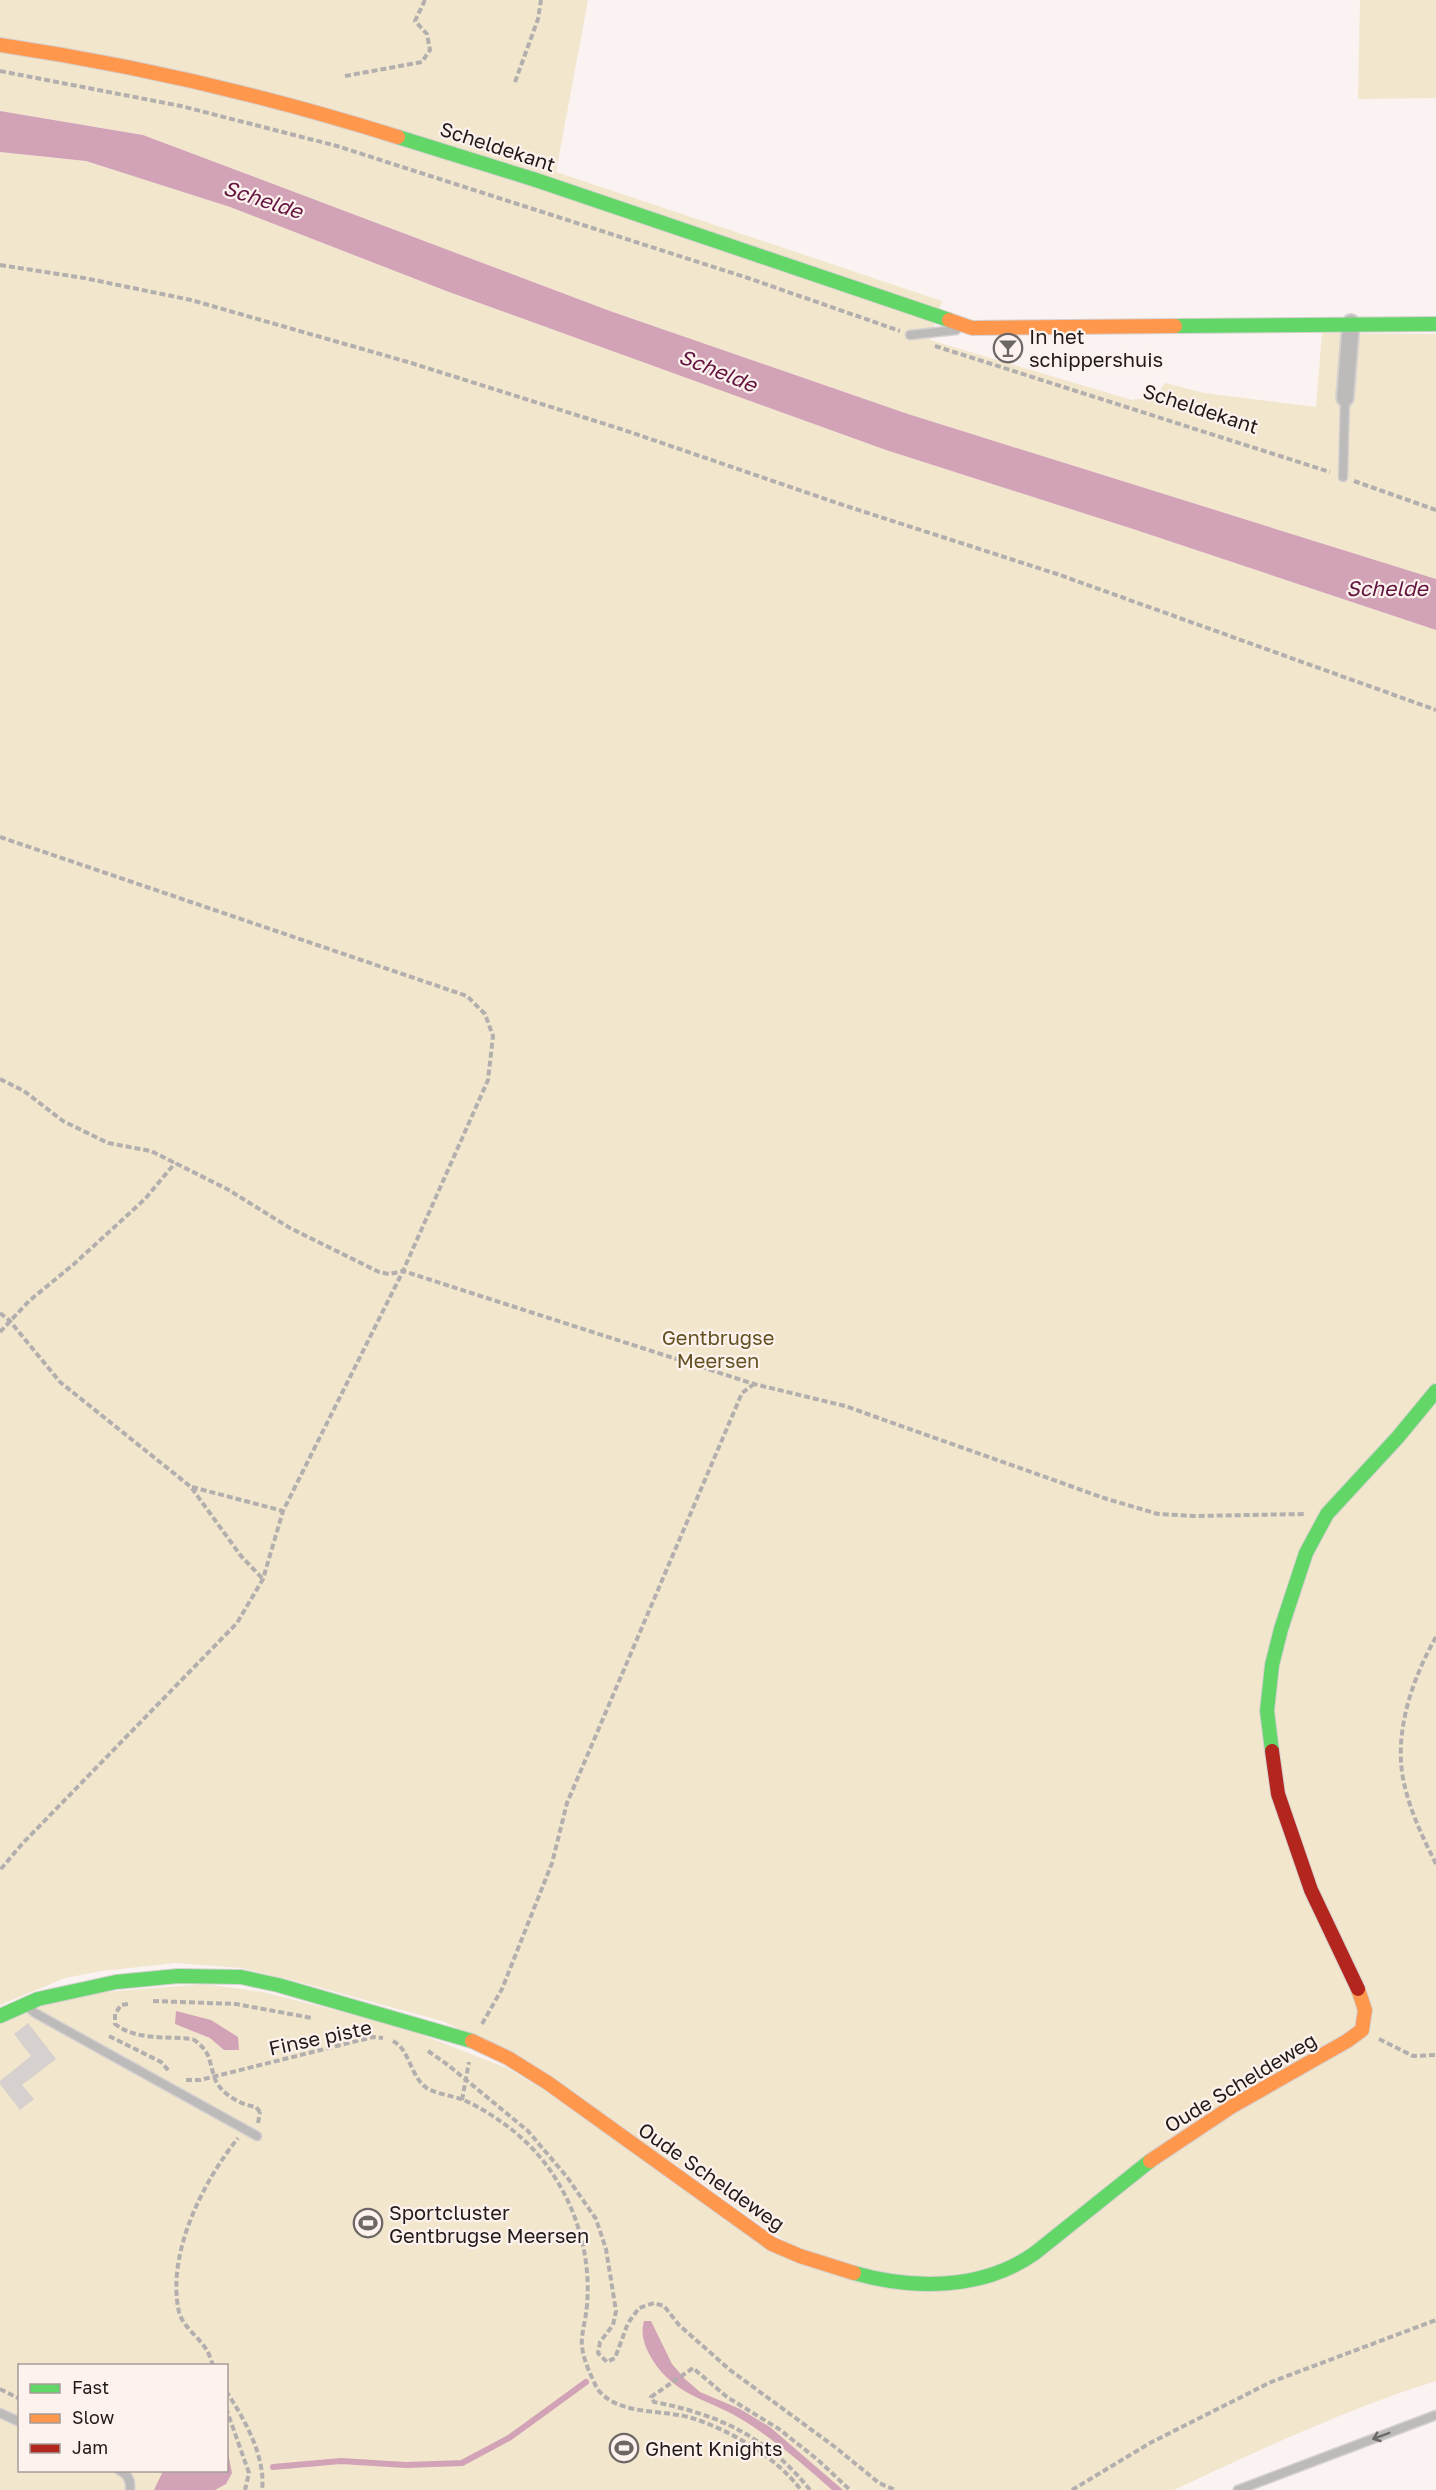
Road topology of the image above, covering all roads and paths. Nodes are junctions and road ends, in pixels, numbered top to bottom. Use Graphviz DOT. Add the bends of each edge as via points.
graph roads {
  1 [pos="425,0"];
  2 [pos="541,0"];
  3 [pos="0,45"];
  4 [pos="0,72"];
  5 [pos="345,76"];
  6 [pos="514,82"];
  7 [pos="0,265"];
  8 [pos="1351,323"];
  9 [pos="1436,324"];
  10 [pos="972,328"];
  11 [pos="910,335"];
  12 [pos="1345,398"];
  13 [pos="1343,477"];
  14 [pos="1436,510"];
  15 [pos="1436,710"];
  16 [pos="0,837"];
  17 [pos="0,1079"];
  18 [pos="175,1163"];
  19 [pos="403,1271"];
  20 [pos="0,1313"];
  21 [pos="9,1320"];
  22 [pos="0,1332"];
  23 [pos="754,1384"];
  24 [pos="1436,1391"];
  25 [pos="191,1487"];
  26 [pos="283,1511"];
  27 [pos="1327,1514"];
  28 [pos="263,1579"];
  29 [pos="1436,1637"];
  30 [pos="1436,1864"];
  31 [pos="0,1870"];
  32 [pos="138,2002"];
  33 [pos="148,2002"];
  34 [pos="26,2004"];
  35 [pos="0,2016"];
  36 [pos="323,2020"];
  37 [pos="1362,2030"];
  38 [pos="377,2031"];
  39 [pos="103,2033"];
  40 [pos="386,2033"];
  41 [pos="473,2041"];
  42 [pos="428,2050"];
  43 [pos="1436,2055"];
  44 [pos="171,2073"];
  45 [pos="180,2079"];
  46 [pos="466,2081"];
  47 [pos="462,2100"];
  48 [pos="247,2131"];
  49 [pos="257,2136"];
  50 [pos="1436,2320"];
  51 [pos="212,2364"];
  52 [pos="0,2390"];
  53 [pos="228,2395"];
  54 [pos="18,2398"];
  55 [pos="0,2413"];
  56 [pos="228,2414"];
  57 [pos="1436,2415"];
  58 [pos="18,2421"];
  59 [pos="123,2472"];
  60 [pos="130,2490"];
  61 [pos="245,2490"];
  62 [pos="262,2490"];
  63 [pos="801,2490"];
  64 [pos="810,2490"];
  65 [pos="850,2490"];
  66 [pos="895,2490"];
  67 [pos="1072,2490"];
  68 [pos="1238,2490"];
  1 -- 5 [label="path" via="415,21 427,34 430,50 422,62"];
  2 -- 6 [label="path" via="538,19"];
  3 -- 10 [label="street, Scheldekant" via="173,78 320,112 536,180"];
  4 -- 11 [label="path, Scheldekant" via="181,106 337,146 748,278"];
  7 -- 15 [label="path" via="191,300 408,362 1057,574"];
  8 -- 9 [label="street, Scheldekant"];
  8 -- 10 [label="street, Scheldekant"];
  8 -- 12 [label="street"];
  10 -- 11 [label="lane, Scheldekant"];
  11 -- 13 [label="path, Scheldekant" via="942,350"];
  12 -- 13 [label="lane"];
  13 -- 14 [label="path, Scheldekant"];
  16 -- 19 [label="path" via="467,996 485,1014 493,1036 488,1080"];
  17 -- 18 [label="path" via="24,1090 63,1121 108,1143 151,1150"];
  18 -- 19 [label="path" via="290,1228 379,1272"];
  18 -- 21 [label="path" via="145,1200"];
  19 -- 23 [label="path"];
  19 -- 26 [label="path"];
  20 -- 21 [label="path"];
  21 -- 22 [label="path"];
  21 -- 25 [label="path" via="60,1382"];
  23 -- 27 [label="path" via="845,1406 1158,1514"];
  23 -- 41 [label="path" via="742,1393 665,1572 567,1803 552,1863 502,1989"];
  24 -- 27 [label="street"];
  25 -- 26 [label="path"];
  25 -- 28 [label="path" via="241,1556"];
  26 -- 28 [label="path"];
  27 -- 37 [label="street" via="1306,1553 1281,1629 1267,1712 1278,1794 1311,1890 1365,2010"];
  28 -- 31 [label="path" via="237,1623"];
  29 -- 30 [label="path" via="1415,1682 1402,1743 1404,1782 1420,1832"];
  32 -- 48 [label="path, bridge" via="121,2005 116,2024 127,2032 193,2039 204,2047 221,2088 260,2112 258,2123"];
  33 -- 36 [label="path" via="236,2004"];
  34 -- 35 [label="street, Oude Scheldeweg"];
  34 -- 41 [label="street, Oude Scheldeweg" via="117,1982 178,1976 240,1977"];
  34 -- 48 [label="lane" via="35,2013"];
  37 -- 41 [label="street, Oude Scheldeweg" via="1220,2113 1163,2152 1018,2265 986,2279 926,2284 841,2270 772,2244 548,2083"];
  37 -- 43 [label="path" via="1413,2056"];
  38 -- 40 [label="path"];
  39 -- 44 [label="path" via="161,2062"];
  41 -- 46 [label="path"];
  42 -- 46 [label="path"];
  45 -- 47 [label="path, Finse piste" via="200,2079 373,2037 388,2038 400,2045 420,2082 430,2090"];
  46 -- 47 [label="path"];
  46 -- 66 [label="path" via="528,2131 596,2219 606,2248 616,2311 598,2353 607,2362 615,2358 628,2323 639,2308 654,2303 664,2306 730,2370"];
  47 -- 63 [label="path, Finse piste" via="501,2121 526,2142 571,2207 584,2243 587,2274 580,2343 597,2389 624,2408 692,2418 728,2432 793,2479"];
  48 -- 49 [label="lane"];
  48 -- 51 [label="path" via="210,2175 180,2256 179,2313 207,2349"];
  50 -- 67 [label="path" via="1271,2382 1150,2443"];
  52 -- 54 [label="path"];
  53 -- 62 [label="path" via="251,2438 260,2465"];
  55 -- 58 [label="lane"];
  56 -- 61 [label="path" via="249,2473"];
  57 -- 68 [label="lane, one-way"];
  59 -- 60 [label="lane"];
  64 -- 65 [label="path" via="778,2455 754,2438 722,2421 691,2409 654,2402 651,2397 693,2368 727,2397 779,2429"];
}
